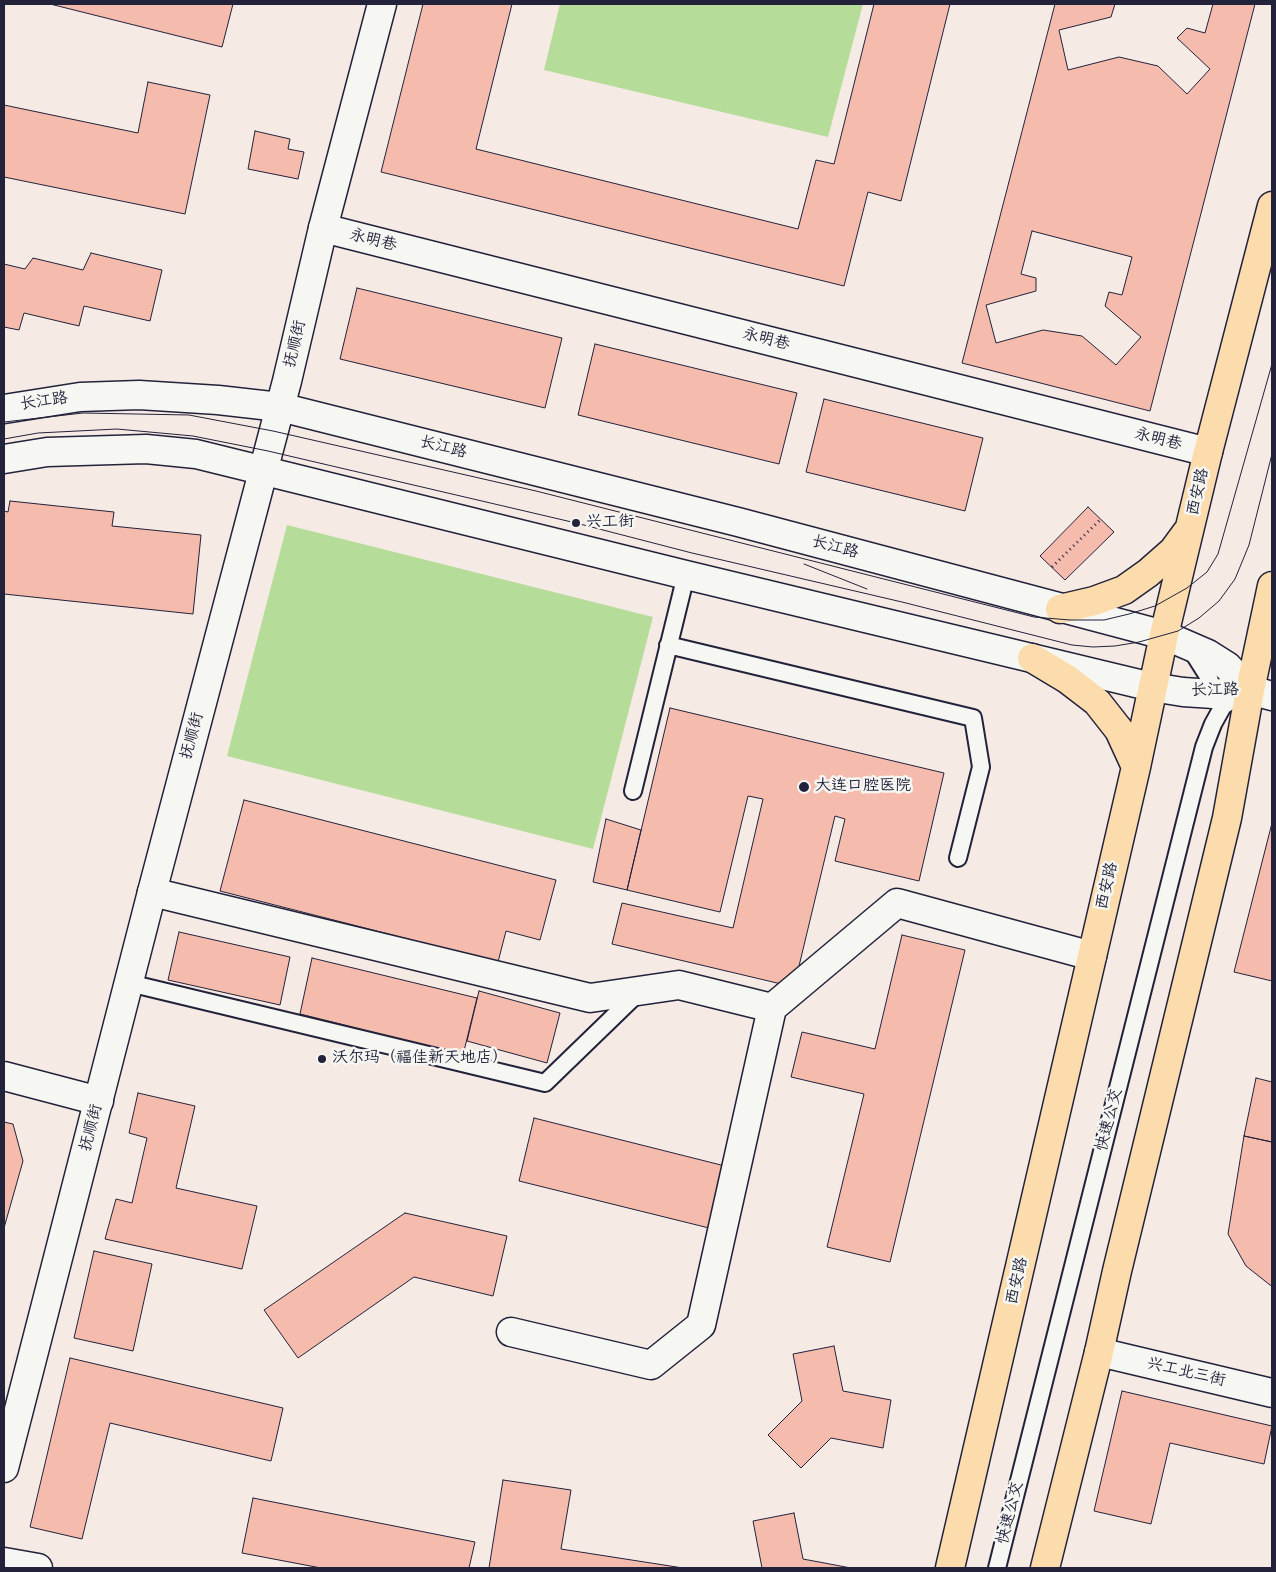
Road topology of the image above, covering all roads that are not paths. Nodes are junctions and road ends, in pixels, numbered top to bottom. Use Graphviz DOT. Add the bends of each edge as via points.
graph roads {
  1 [pos="382,4"];
  2 [pos="1272,206"];
  3 [pos="323,228"];
  4 [pos="280,407"];
  5 [pos="4,409"];
  6 [pos="1208,452"];
  7 [pos="4,459"];
  8 [pos="263,470"];
  9 [pos="1191,527"];
  10 [pos="686,575"];
  11 [pos="1272,586"];
  12 [pos="1060,609"];
  13 [pos="1164,635"];
  14 [pos="668,645"];
  15 [pos="1189,646"];
  16 [pos="1032,658"];
  17 [pos="1152,686"];
  18 [pos="1261,693"];
  19 [pos="1214,694"];
  20 [pos="1204,747"];
  21 [pos="1136,767"];
  22 [pos="633,792"];
  23 [pos="958,858"];
  24 [pos="152,892"];
  25 [pos="1092,956"];
  26 [pos="129,983"];
  27 [pos="641,990"];
  28 [pos="772,1008"];
  29 [pos="4,1076"];
  30 [pos="99,1101"];
  31 [pos="511,1332"];
  32 [pos="1099,1352"];
  33 [pos="1272,1393"];
  34 [pos="4,1468"];
  35 [pos="4,1562"];
  36 [pos="38,1568"];
  37 [pos="950,1568"];
  38 [pos="997,1568"];
  39 [pos="1045,1568"];
  1 -- 3 [label="street, 抚顺街"];
  2 -- 6 [label="main road, 西安路"];
  3 -- 4 [label="street, 抚顺街"];
  3 -- 6 [label="street, 永明巷"];
  4 -- 5 [label="street, 长江路" via="139,395 80,397"];
  4 -- 8 [label="street, 抚顺街"];
  4 -- 12 [label="street, 长江路" via="738,522"];
  6 -- 9 [label="main road, 西安路"];
  7 -- 8 [label="street, 长江路" via="47,452 146,449 196,454"];
  8 -- 10 [label="street, 长江路"];
  8 -- 24 [label="street, 抚顺街"];
  9 -- 12 [label="main road" via="1173,552 1124,590"];
  9 -- 13 [label="main road, 西安路"];
  10 -- 14 [label="lane"];
  10 -- 16 [label="street, 长江路"];
  11 -- 18 [label="main road"];
  12 -- 13 [label="street, 长江路"];
  13 -- 15 [label="street, 长江路"];
  13 -- 17 [label="main road, 西安路"];
  14 -- 22 [label="lane"];
  14 -- 23 [label="lane" via="973,718 981,767"];
  15 -- 18 [label="street, 长江路" via="1227,666"];
  15 -- 19 [label="lane" via="1202,664"];
  16 -- 17 [label="street, 长江路"];
  16 -- 21 [label="main road" via="1097,702 1119,730"];
  17 -- 19 [label="street, 长江路"];
  17 -- 21 [label="main road, 西安路"];
  18 -- 19 [label="street, 长江路"];
  18 -- 20 [label="lane, 快速公交" via="1236,697 1223,706"];
  18 -- 32 [label="main road" via="1226,818"];
  19 -- 20 [label="lane"];
  20 -- 38 [label="lane, 快速公交"];
  21 -- 25 [label="main road, 西安路"];
  24 -- 26 [label="street, 抚顺街"];
  24 -- 27 [label="street" via="590,998"];
  25 -- 28 [label="street" via="896,904"];
  25 -- 37 [label="main road, 西安路"];
  26 -- 27 [label="lane" via="546,1083"];
  26 -- 30 [label="street, 抚顺街"];
  27 -- 28 [label="street" via="679,985"];
  28 -- 31 [label="street" via="701,1325 651,1365"];
  29 -- 30 [label="street"];
  30 -- 34 [label="street, 抚顺街"];
  32 -- 33 [label="street, 兴工北三街"];
  32 -- 39 [label="main road"];
  35 -- 36 [label="street"];
}
